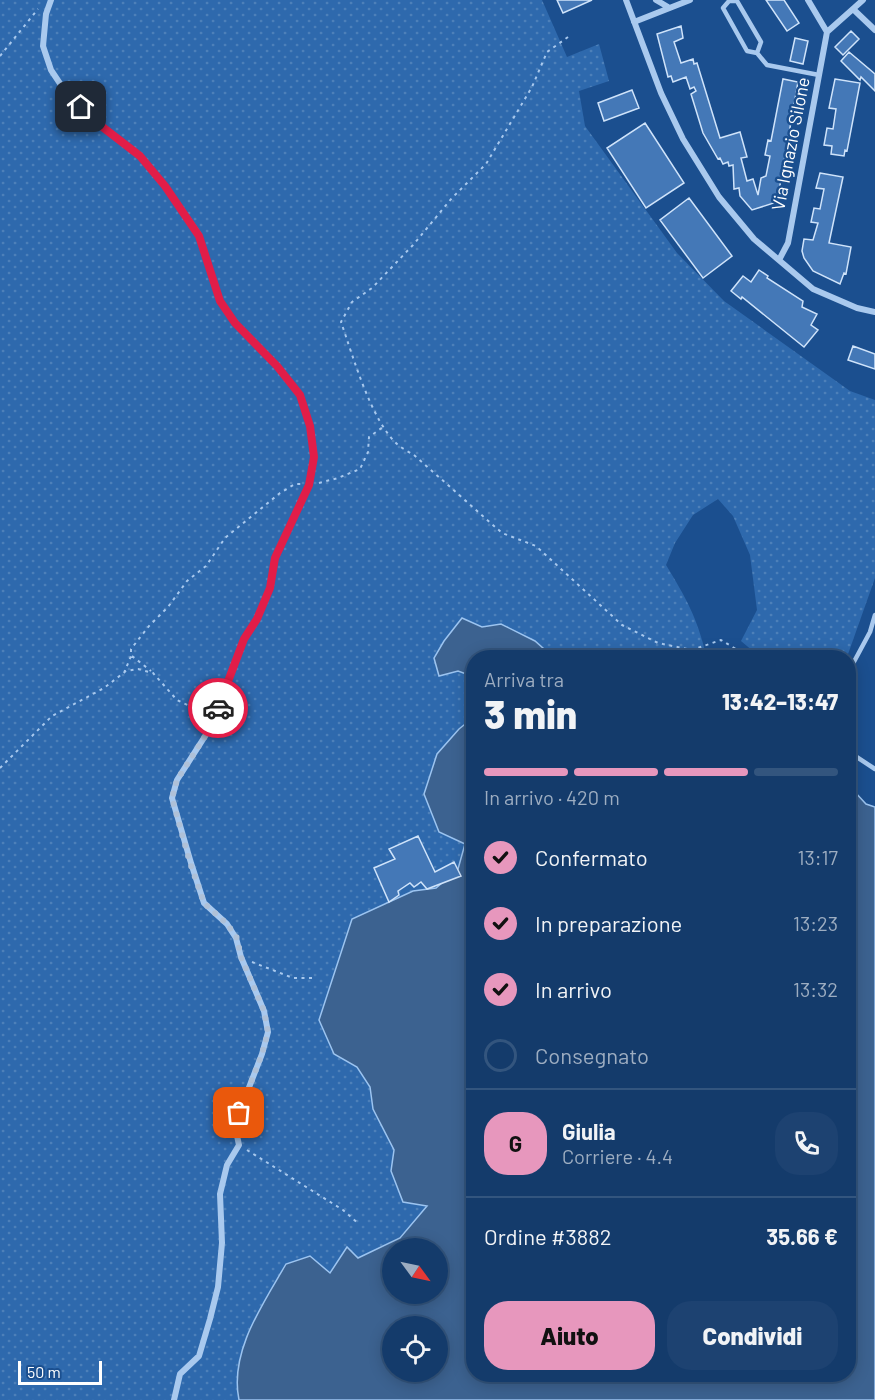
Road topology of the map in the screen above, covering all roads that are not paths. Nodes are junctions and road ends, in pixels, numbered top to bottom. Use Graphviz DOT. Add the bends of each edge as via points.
graph roads {
  1 [pos="51,0"];
  2 [pos="626,0"];
  3 [pos="656,0"];
  4 [pos="690,0"];
  5 [pos="808,0"];
  6 [pos="863,0"];
  7 [pos="729,1"];
  8 [pos="668,8"];
  9 [pos="853,9"];
  10 [pos="634,22"];
  11 [pos="875,30"];
  12 [pos="827,32"];
  13 [pos="757,53"];
  14 [pos="819,75"];
  15 [pos="779,260"];
  16 [pos="875,312"];
  17 [pos="875,615"];
  18 [pos="872,634"];
  19 [pos="856,660"];
  20 [pos="856,757"];
  21 [pos="875,769"];
  22 [pos="174,1400"];
  1 -- 22 [label="street" via="43,46 51,70 65,91 96,122 140,156 199,236 220,301 300,395 314,457 309,485 275,558 270,588 244,639 209,730 177,780 172,798 204,903 237,938 268,1032 239,1113 239,1145 227,1165 220,1194 222,1243 210,1319 199,1356 180,1374"];
  2 -- 10 [label="street"];
  3 -- 8 [label="street"];
  4 -- 8 [label="street"];
  5 -- 12 [label="street"];
  6 -- 9 [label="street"];
  7 -- 13 [label="lane" via="737,1 761,42"];
  7 -- 13 [label="lane" via="723,8 747,51"];
  8 -- 10 [label="street"];
  9 -- 11 [label="street"];
  9 -- 12 [label="street"];
  10 -- 15 [label="street" via="683,139 719,197 754,239"];
  12 -- 14 [label="street, Via Ignazio Silone"];
  13 -- 14 [label="lane" via="767,65"];
  14 -- 15 [label="street, Via Ignazio Silone" via="788,243"];
  15 -- 16 [label="street" via="813,289"];
  17 -- 18 [label="lane"];
  18 -- 19 [label="lane"];
  20 -- 21 [label="lane"];
}
